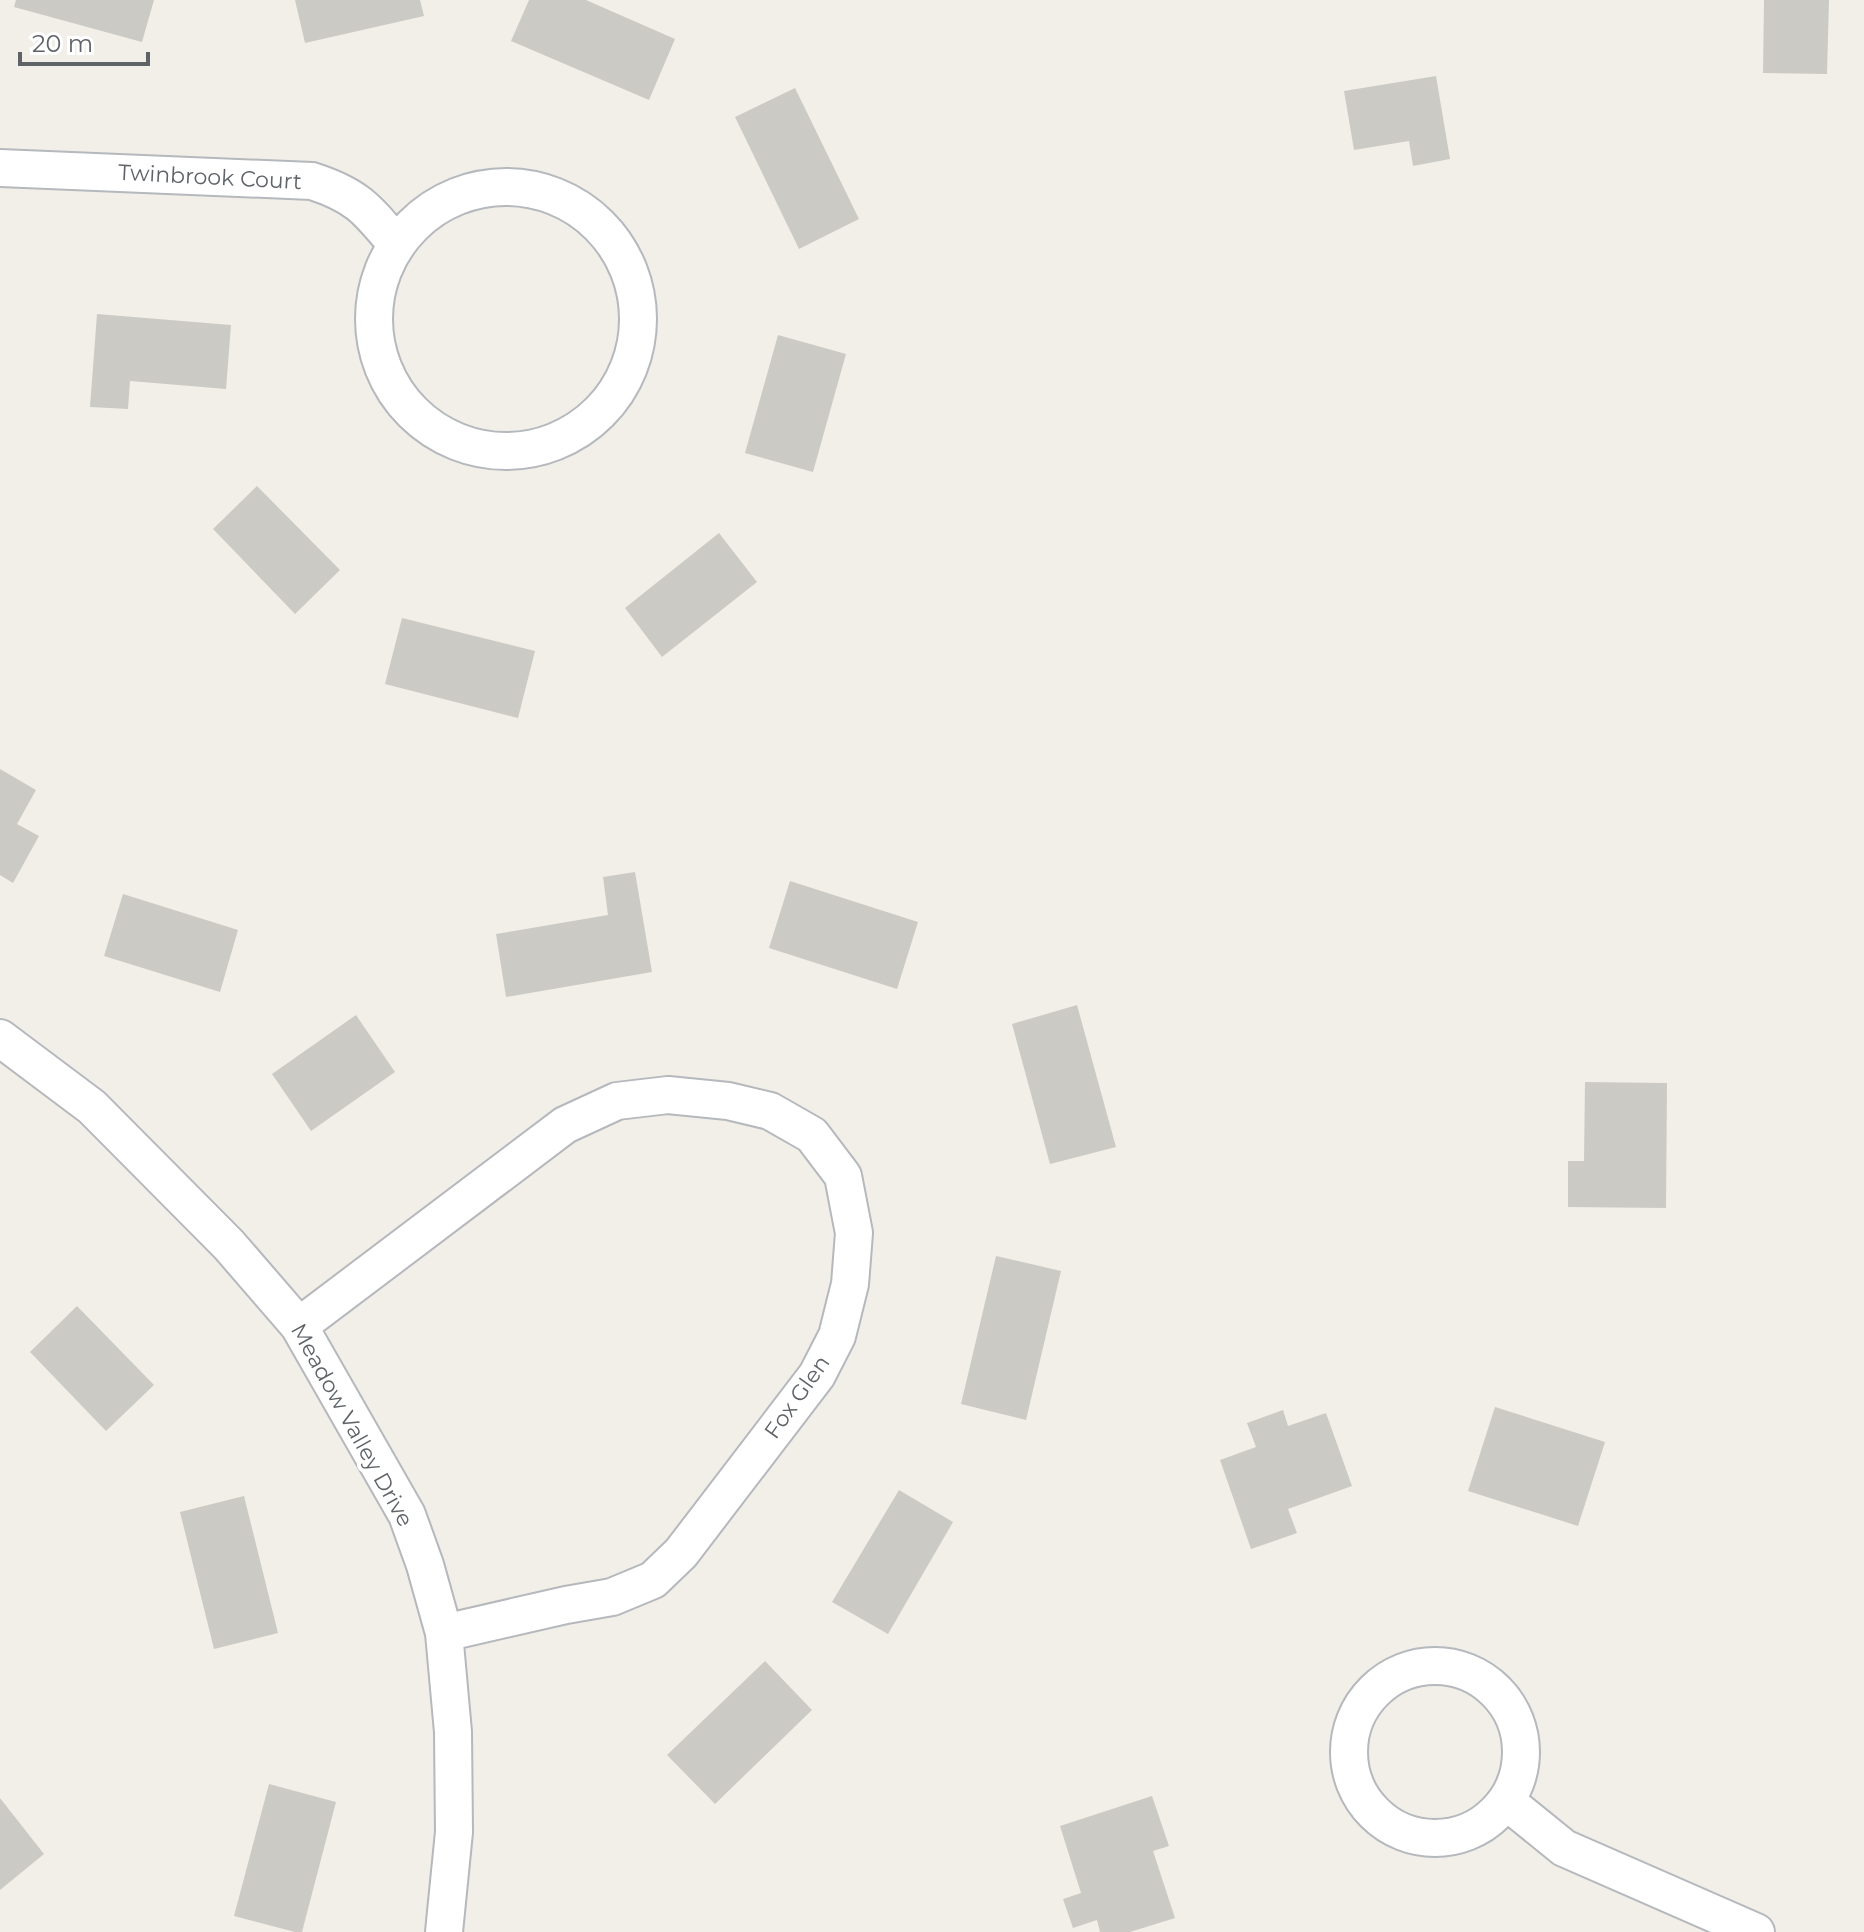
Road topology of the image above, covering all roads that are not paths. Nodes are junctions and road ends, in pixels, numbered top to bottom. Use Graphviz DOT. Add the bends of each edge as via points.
graph roads {
  1 [pos="0,168"];
  2 [pos="397,245"];
  3 [pos="0,1038"];
  4 [pos="299,1326"];
  5 [pos="444,1633"];
  6 [pos="1506,1801"];
  7 [pos="444,1932"];
  8 [pos="1756,1932"];
  1 -- 2 [label="street, Twinbrook Court" via="312,181 339,190 366,208"];
  2 -- 2 [label="street" via="432,209 478,189 528,188 575,206 612,239 634,285 637,334 622,382 588,423 541,446 488,450 437,432 399,396 377,347 377,294"];
  3 -- 4 [label="street, Meadow Valley Drive" via="92,1107 229,1245"];
  4 -- 5 [label="street, Meadow Valley Drive" via="407,1515"];
  4 -- 5 [label="street, Fox Glen" via="565,1125 617,1101 668,1095 770,1111 812,1135 843,1176 854,1233 850,1284 837,1336 817,1375 681,1553 653,1580 612,1597"];
  5 -- 7 [label="street, Meadow Valley Drive" via="453,1732 454,1832"];
  6 -- 6 [label="street" via="1517,1780 1520,1734 1512,1712 1481,1678 1459,1668 1413,1668 1390,1678 1371,1695 1357,1716 1350,1767 1373,1812 1417,1837 1443,1838 1490,1819"];
  6 -- 8 [label="street" via="1564,1848"];
}
